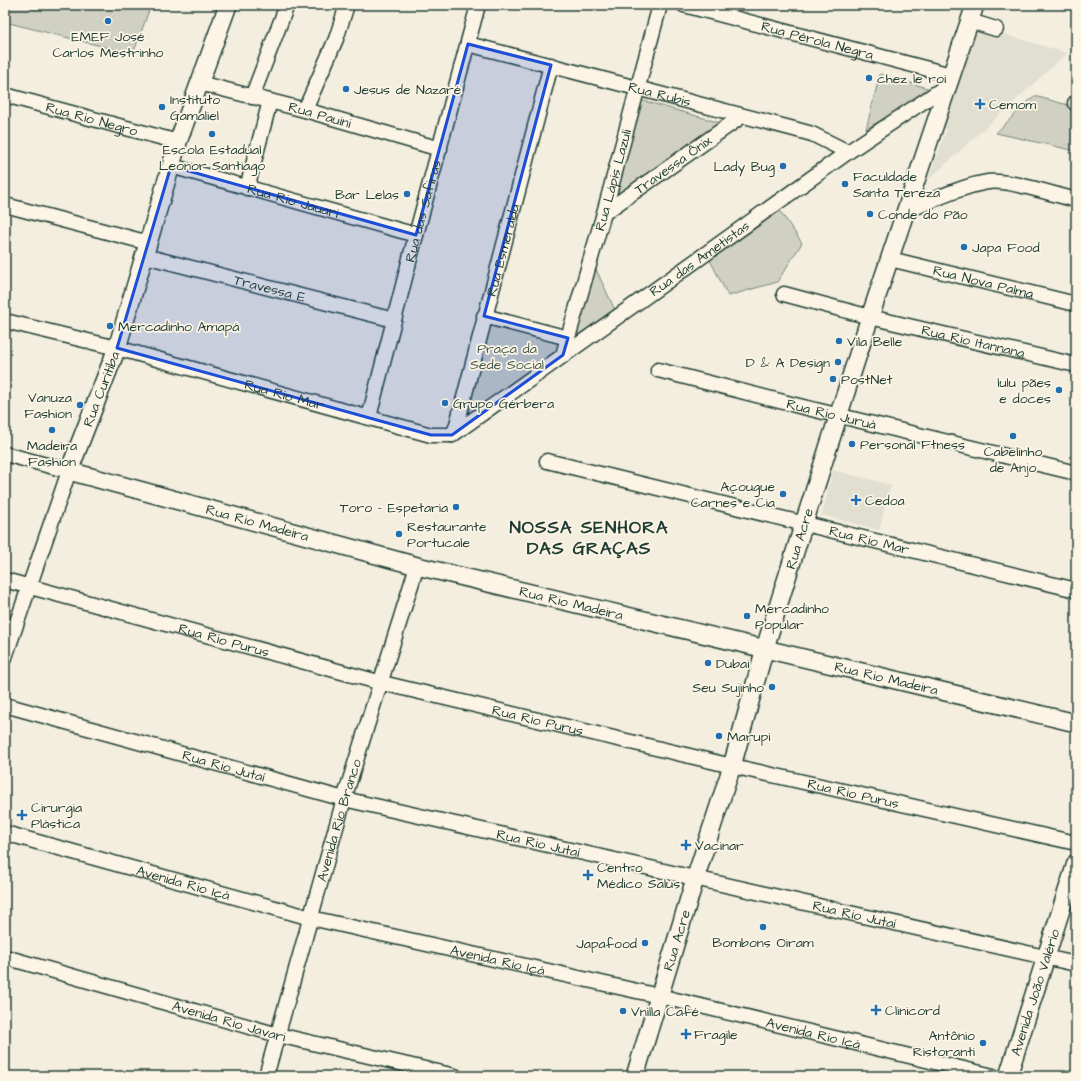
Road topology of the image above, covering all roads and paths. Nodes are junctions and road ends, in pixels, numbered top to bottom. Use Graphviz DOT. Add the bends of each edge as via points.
graph roads {
  1 [pos="228,5"];
  2 [pos="287,5"];
  3 [pos="347,5"];
  4 [pos="478,5"];
  5 [pos="660,5"];
  6 [pos="684,5"];
  7 [pos="975,5"];
  8 [pos="970,21"];
  9 [pos="996,29"];
  10 [pos="468,44"];
  11 [pos="551,65"];
  12 [pos="950,80"];
  13 [pos="199,83"];
  14 [pos="637,89"];
  15 [pos="5,95"];
  16 [pos="252,97"];
  17 [pos="270,101"];
  18 [pos="305,110"];
  19 [pos="742,116"];
  20 [pos="178,142"];
  21 [pos="440,149"];
  22 [pos="848,152"];
  23 [pos="171,166"];
  24 [pos="247,188"];
  25 [pos="1076,200"];
  26 [pos="5,205"];
  27 [pos="906,211"];
  28 [pos="604,213"];
  29 [pos="416,235"];
  30 [pos="147,250"];
  31 [pos="890,259"];
  32 [pos="784,294"];
  33 [pos="1076,304"];
  34 [pos="484,316"];
  35 [pos="870,317"];
  36 [pos="5,320"];
  37 [pos="394,320"];
  38 [pos="568,338"];
  39 [pos="117,348"];
  40 [pos="563,355"];
  41 [pos="1076,365"];
  42 [pos="658,370"];
  43 [pos="840,416"];
  44 [pos="369,417"];
  45 [pos="452,435"];
  46 [pos="5,454"];
  47 [pos="547,461"];
  48 [pos="69,472"];
  49 [pos="1076,473"];
  50 [pos="804,523"];
  51 [pos="417,566"];
  52 [pos="5,580"];
  53 [pos="29,586"];
  54 [pos="1076,590"];
  55 [pos="765,648"];
  56 [pos="5,657"];
  57 [pos="382,683"];
  58 [pos="5,705"];
  59 [pos="1076,723"];
  60 [pos="732,766"];
  61 [pos="344,799"];
  62 [pos="5,833"];
  63 [pos="1076,843"];
  64 [pos="1076,863"];
  65 [pos="695,878"];
  66 [pos="311,918"];
  67 [pos="5,956"];
  68 [pos="1046,956"];
  69 [pos="1076,964"];
  70 [pos="659,996"];
  71 [pos="278,1035"];
  72 [pos="266,1076"];
  73 [pos="455,1076"];
  74 [pos="636,1076"];
  75 [pos="993,1076"];
  76 [pos="1008,1076"];
  1 -- 13 [label="street, Rua Curitiba"];
  2 -- 16 [label="street"];
  3 -- 18 [label="street" via="336,39"];
  4 -- 10 [label="street, Rua das Safiras"];
  5 -- 14 [label="street, Rua Lápis Lazuli"];
  6 -- 12 [label="street, Rua Pérola Negra"];
  7 -- 8 [label="street, Rua Acre"];
  8 -- 9 [label="street"];
  8 -- 12 [label="street, Rua Acre"];
  10 -- 11 [label="street, Rua Rubis"];
  10 -- 21 [label="street, Rua das Safiras"];
  11 -- 14 [label="street, Rua Rubis"];
  11 -- 34 [label="street, Rua Esmeralda"];
  12 -- 22 [label="street, Rua das Ametistas"];
  12 -- 27 [label="street, Rua Acre"];
  13 -- 16 [label="street, Rua Pauini"];
  13 -- 20 [label="street, Rua Curitiba"];
  14 -- 19 [label="street, Rua Rubis"];
  14 -- 28 [label="street, Rua Lápis Lazuli"];
  15 -- 20 [label="street, Rua Rio Negro"];
  16 -- 17 [label="street, Rua Pauini"];
  17 -- 18 [label="street, Rua Pauini"];
  17 -- 24 [label="street"];
  18 -- 21 [label="street, Rua Pauini"];
  19 -- 22 [label="street, Rua Rubis" via="812,134"];
  19 -- 28 [label="street, Travessa Ônix"];
  20 -- 23 [label="street, Rua Curitiba"];
  21 -- 29 [label="street, Rua das Safiras"];
  22 -- 40 [label="street, Rua das Ametistas"];
  23 -- 24 [label="street, Rua Rio Jauari"];
  23 -- 30 [label="street, Rua Curitiba"];
  24 -- 29 [label="street, Rua Rio Jauari"];
  25 -- 27 [label="street" via="1004,182 988,182"];
  26 -- 30 [label="street, Travessa E"];
  27 -- 31 [label="street, Rua Acre"];
  28 -- 38 [label="street, Rua Lápis Lazuli"];
  29 -- 37 [label="street, Rua das Safiras"];
  30 -- 37 [label="street, Travessa E"];
  30 -- 39 [label="street, Rua Curitiba"];
  31 -- 33 [label="street, Rua Nova Palma"];
  31 -- 35 [label="street, Rua Acre"];
  32 -- 35 [label="street"];
  34 -- 38 [label="street"];
  34 -- 45 [label="street, Rua Esmeralda" via="456,428"];
  35 -- 41 [label="street, Rua Rio Itannana"];
  35 -- 43 [label="street, Rua Acre"];
  36 -- 39 [label="street, Rua Rio Mar"];
  37 -- 44 [label="street, Rua das Safiras"];
  38 -- 40 [label="street, Rua Lápis Lazuli"];
  39 -- 44 [label="street, Rua Rio Mar"];
  39 -- 48 [label="street, Rua Curitiba"];
  40 -- 45 [label="street, Rua das Ametistas"];
  42 -- 43 [label="street, Rua Rio Juruá"];
  43 -- 49 [label="street, Rua Rio Juruá"];
  43 -- 50 [label="street, Rua Acre"];
  44 -- 45 [label="street, Rua Rio Mar" via="432,435"];
  46 -- 48 [label="street"];
  47 -- 50 [label="street, Rua Rio Mar"];
  48 -- 51 [label="street, Rua Rio Madeira"];
  48 -- 53 [label="street, Rua Curitiba"];
  50 -- 54 [label="street, Rua Rio Mar"];
  50 -- 55 [label="street, Rua Acre"];
  51 -- 55 [label="street, Rua Rio Madeira"];
  51 -- 57 [label="street, Avenida Rio Branco"];
  52 -- 53 [label="street, Rua Rio Purus"];
  53 -- 56 [label="street, Rua Curitiba"];
  53 -- 57 [label="street, Rua Rio Purus"];
  55 -- 59 [label="street, Rua Rio Madeira"];
  55 -- 60 [label="street, Rua Acre"];
  57 -- 60 [label="street, Rua Rio Purus"];
  57 -- 61 [label="street, Avenida Rio Branco"];
  58 -- 61 [label="street, Rua Rio Jutaí"];
  60 -- 63 [label="street, Rua Rio Purus"];
  60 -- 65 [label="street, Rua Acre"];
  61 -- 65 [label="street, Rua Rio Jutaí"];
  61 -- 66 [label="street, Avenida Rio Branco"];
  62 -- 66 [label="street, Avenida Rio Içá"];
  64 -- 68 [label="street, Avenida João Valério"];
  65 -- 68 [label="street, Rua Rio Jutaí"];
  65 -- 70 [label="street, Rua Acre"];
  66 -- 70 [label="street, Avenida Rio Içá"];
  66 -- 71 [label="street, Avenida Rio Branco"];
  67 -- 71 [label="street, Avenida Rio Javari"];
  68 -- 69 [label="street, Rua Rio Jutaí"];
  68 -- 76 [label="street, Avenida João Valério"];
  70 -- 74 [label="street, Rua Acre"];
  70 -- 75 [label="street, Avenida Rio Içá"];
  71 -- 72 [label="street, Avenida Rio Branco"];
  71 -- 73 [label="street, Avenida Rio Javari"];
}
